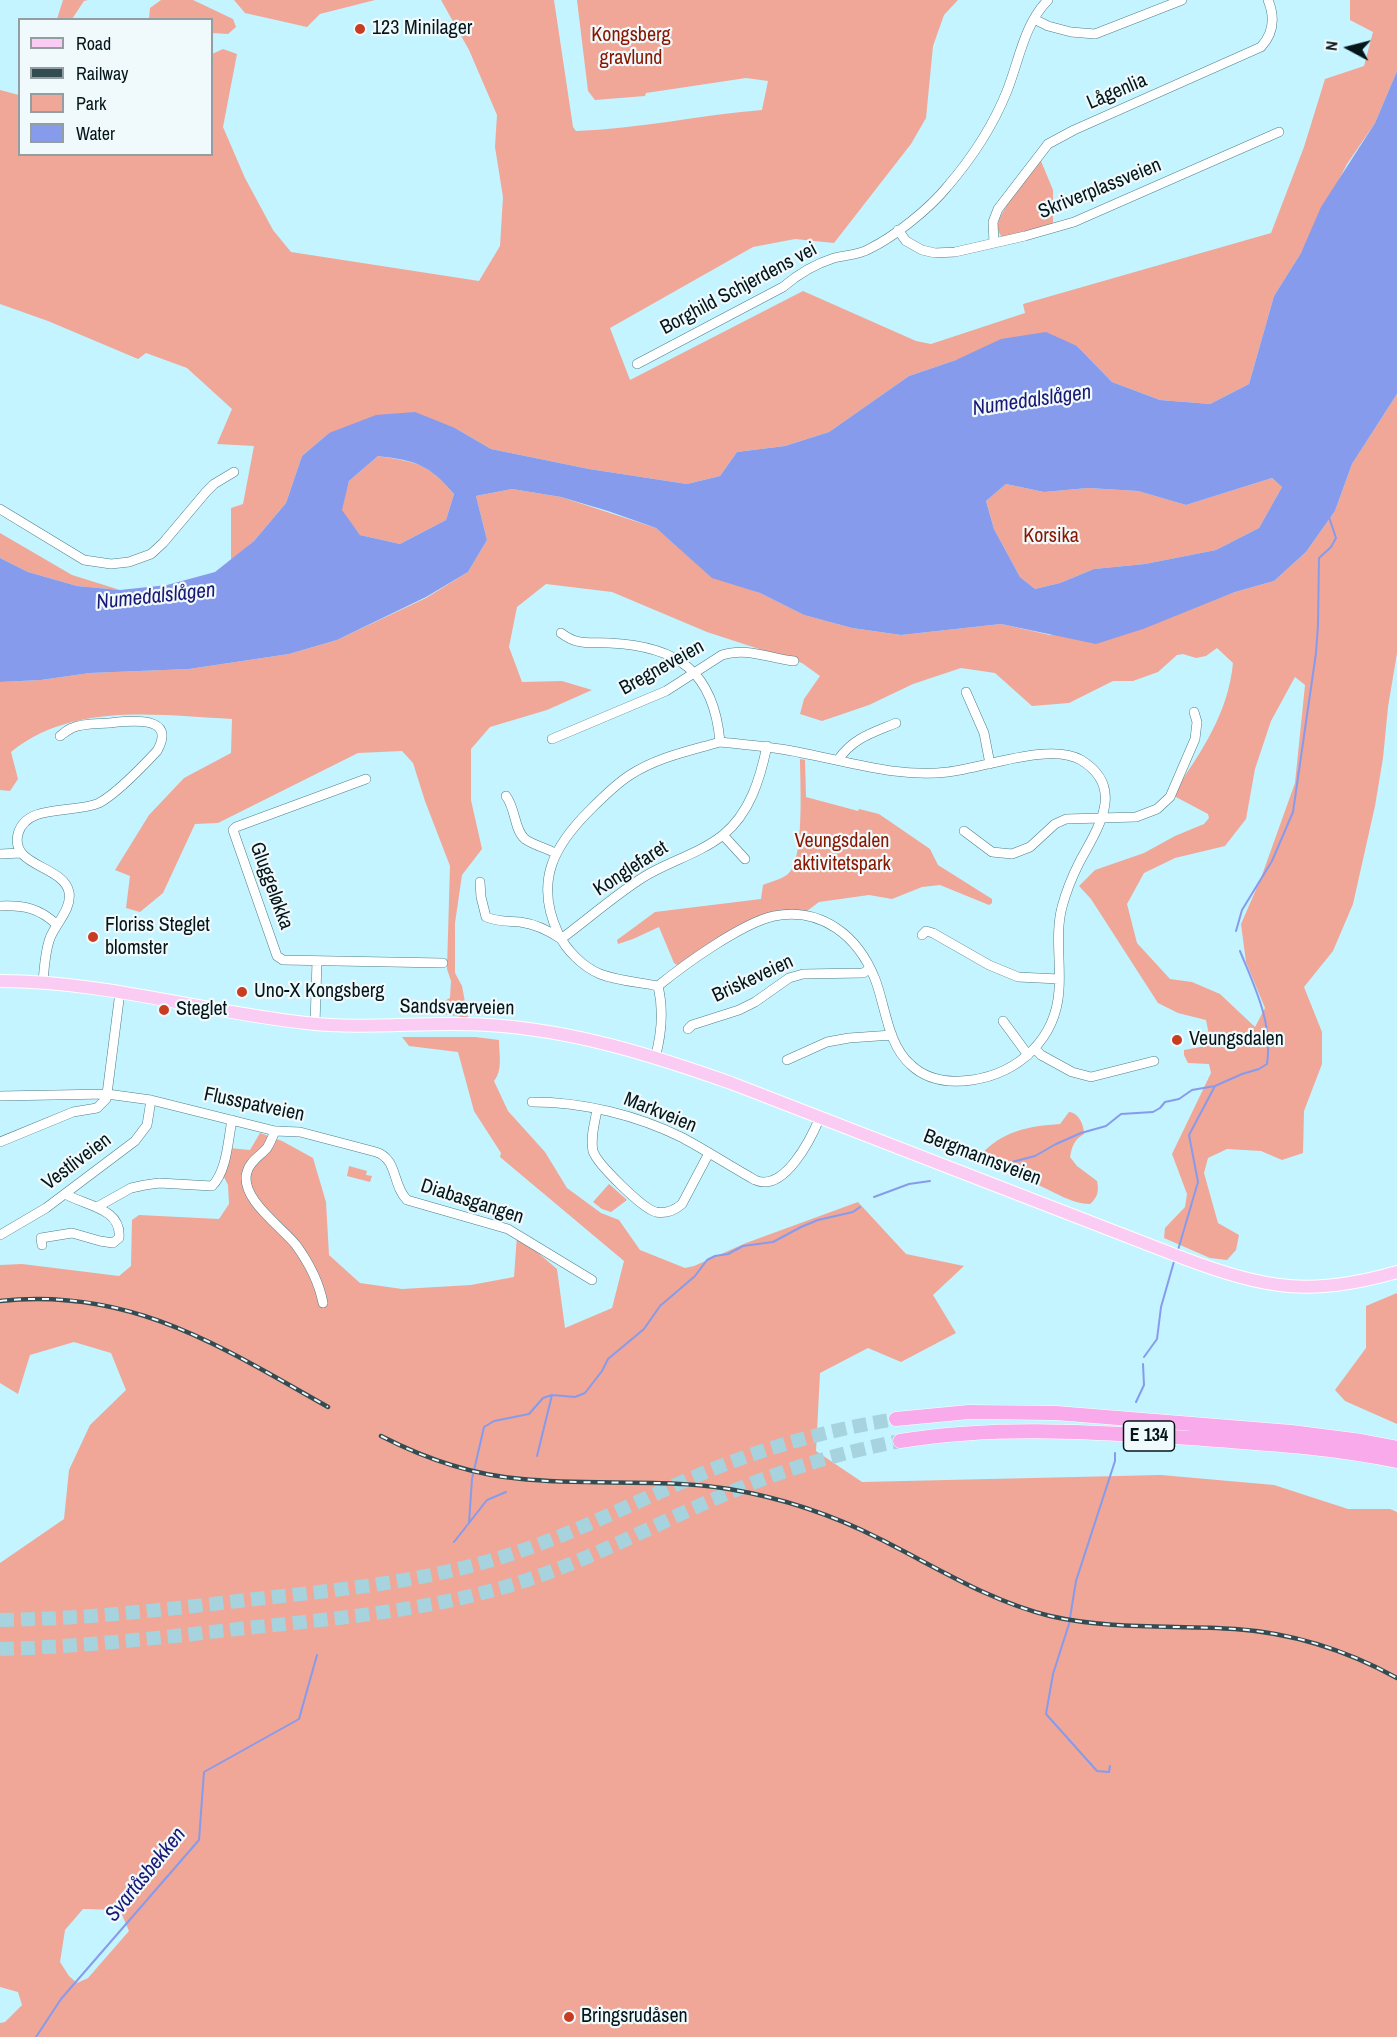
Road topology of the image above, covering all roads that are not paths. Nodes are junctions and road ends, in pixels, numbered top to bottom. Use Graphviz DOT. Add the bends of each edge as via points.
graph roads {
  1 [pos="1048,0"];
  2 [pos="1182,0"];
  3 [pos="1268,0"];
  4 [pos="1034,19"];
  5 [pos="1279,132"];
  6 [pos="898,230"];
  7 [pos="994,243"];
  8 [pos="638,364"];
  9 [pos="234,472"];
  10 [pos="0,508"];
  11 [pos="561,633"];
  12 [pos="794,661"];
  13 [pos="695,672"];
  14 [pos="966,692"];
  15 [pos="1194,712"];
  16 [pos="989,717"];
  17 [pos="980,721"];
  18 [pos="896,723"];
  19 [pos="60,736"];
  20 [pos="552,739"];
  21 [pos="720,742"];
  22 [pos="766,746"];
  23 [pos="838,760"];
  24 [pos="990,764"];
  25 [pos="366,779"];
  26 [pos="506,796"];
  27 [pos="1103,818"];
  28 [pos="964,831"];
  29 [pos="723,835"];
  30 [pos="21,853"];
  31 [pos="555,853"];
  32 [pos="0,854"];
  33 [pos="745,860"];
  34 [pos="480,882"];
  35 [pos="0,906"];
  36 [pos="57,925"];
  37 [pos="922,935"];
  38 [pos="561,939"];
  39 [pos="317,961"];
  40 [pos="443,963"];
  41 [pos="870,969"];
  42 [pos="1059,979"];
  43 [pos="0,981"];
  44 [pos="43,983"];
  45 [pos="658,986"];
  46 [pos="120,992"];
  47 [pos="1003,1021"];
  48 [pos="315,1024"];
  49 [pos="688,1029"];
  50 [pos="557,1033"];
  51 [pos="892,1035"];
  52 [pos="1031,1053"];
  53 [pos="655,1058"];
  54 [pos="787,1060"];
  55 [pos="1154,1061"];
  56 [pos="107,1094"];
  57 [pos="0,1096"];
  58 [pos="152,1100"];
  59 [pos="532,1102"];
  60 [pos="597,1109"];
  61 [pos="820,1117"];
  62 [pos="232,1120"];
  63 [pos="275,1131"];
  64 [pos="0,1142"];
  65 [pos="708,1153"];
  66 [pos="390,1162"];
  67 [pos="65,1194"];
  68 [pos="98,1207"];
  69 [pos="0,1235"];
  70 [pos="42,1245"];
  71 [pos="1397,1272"];
  72 [pos="592,1280"];
  73 [pos="322,1303"];
  74 [pos="896,1419"];
  75 [pos="900,1441"];
  76 [pos="1397,1448"];
  77 [pos="1397,1461"];
  1 -- 4 [label="street, Borghild Schjerdens vei"];
  2 -- 4 [label="street" via="1095,34 1071,32"];
  3 -- 7 [label="street, Lågenlia" via="1273,20 1262,47 1048,144 998,209 993,222"];
  4 -- 6 [label="street, Borghild Schjerdens vei" via="1007,92 971,158 923,212"];
  5 -- 7 [label="street, Skriverplassveien" via="1074,222"];
  6 -- 7 [label="street, Skriverplassveien" via="906,241 935,253"];
  6 -- 8 [label="street, Borghild Schjerdens vei" via="868,250 831,259 797,275 783,287"];
  9 -- 10 [label="street" via="206,492 164,543 151,554 129,562 84,560"];
  11 -- 13 [label="street" via="580,643 661,651"];
  12 -- 13 [label="street, Bregneveien" via="731,652"];
  13 -- 20 [label="street, Bregneveien" via="666,691"];
  13 -- 21 [label="street" via="711,699"];
  14 -- 17 [label="street"];
  15 -- 27 [label="street" via="1195,739 1170,797 1157,809 1136,817"];
  16 -- 17 [label="street"];
  17 -- 24 [label="street"];
  18 -- 23 [label="street" via="851,744"];
  19 -- 30 [label="street" via="79,726 135,720 155,725 161,744 99,802 32,815 17,837"];
  21 -- 22 [label="street"];
  21 -- 31 [label="street" via="658,760 630,775 580,820"];
  22 -- 23 [label="street"];
  22 -- 29 [label="street, Konglefaret" via="753,794"];
  23 -- 24 [label="street" via="917,774"];
  24 -- 27 [label="street" via="1045,754 1062,753 1077,758 1102,781 1106,798"];
  25 -- 39 [label="street, Gluggeløkka" via="233,830 277,956 283,960"];
  26 -- 31 [label="street" via="526,840"];
  27 -- 28 [label="street" via="1066,819 1030,847 1011,854 992,852"];
  27 -- 42 [label="street" via="1063,902 1058,936"];
  29 -- 33 [label="street"];
  29 -- 38 [label="street, Konglefaret" via="642,878"];
  30 -- 32 [label="street"];
  30 -- 36 [label="street" via="64,883 69,892 67,908"];
  31 -- 38 [label="street" via="547,892"];
  34 -- 38 [label="street" via="486,917 540,927"];
  35 -- 36 [label="street" via="37,910"];
  36 -- 44 [label="street" via="46,953"];
  37 -- 42 [label="street" via="926,931 933,933 1017,977"];
  38 -- 45 [label="street" via="578,959 599,974"];
  39 -- 40 [label="street"];
  39 -- 48 [label="street"];
  41 -- 45 [label="street" via="854,943 834,925 810,915 786,915 754,923"];
  41 -- 49 [label="street, Briskeveien" via="863,973 802,974 789,978 747,1006"];
  41 -- 51 [label="street"];
  42 -- 52 [label="street" via="1056,1012"];
  43 -- 44 [label="main road, Sandsværveien"];
  44 -- 46 [label="main road, Sandsværveien"];
  45 -- 53 [label="street" via="662,1029"];
  46 -- 48 [label="main road, Sandsværveien"];
  46 -- 56 [label="street"];
  47 -- 52 [label="street"];
  48 -- 50 [label="main road, Sandsværveien" via="478,1024"];
  50 -- 53 [label="main road, Bergmannsveien"];
  51 -- 52 [label="street" via="910,1065 939,1080 984,1077 1009,1069"];
  51 -- 54 [label="street" via="827,1042"];
  52 -- 55 [label="street" via="1091,1077"];
  53 -- 61 [label="main road, Bergmannsveien"];
  56 -- 57 [label="street, Flusspatveien"];
  56 -- 58 [label="street, Flusspatveien"];
  56 -- 64 [label="street" via="97,1108 73,1112"];
  58 -- 62 [label="street, Flusspatveien"];
  58 -- 67 [label="street, Vestliveien" via="145,1130"];
  59 -- 60 [label="street, Markveien"];
  60 -- 65 [label="street, Markveien" via="663,1129"];
  60 -- 65 [label="street, Markveien" via="592,1137 594,1154 610,1174 652,1210 668,1212 682,1204"];
  61 -- 65 [label="street, Markveien" via="804,1149 772,1182 760,1182"];
  61 -- 71 [label="main road, Bergmannsveien" via="1236,1276 1314,1288 1346,1285"];
  62 -- 63 [label="street, Flusspatveien"];
  62 -- 68 [label="street" via="218,1181 212,1186 145,1185 131,1188"];
  63 -- 66 [label="street, Flusspatveien" via="300,1132 376,1152"];
  63 -- 73 [label="street" via="249,1167 247,1186 308,1263 321,1291"];
  66 -- 72 [label="street, Diabasgangen" via="407,1200 508,1229"];
  67 -- 68 [label="street"];
  67 -- 69 [label="street, Vestliveien"];
  68 -- 70 [label="street" via="118,1223 120,1238 113,1243 72,1233 41,1238"];
  74 -- 76 [label="highway, E 134" via="969,1412 1056,1413 1310,1434"];
  75 -- 77 [label="highway, E 134" via="990,1431 1080,1431 1304,1447"];
}
